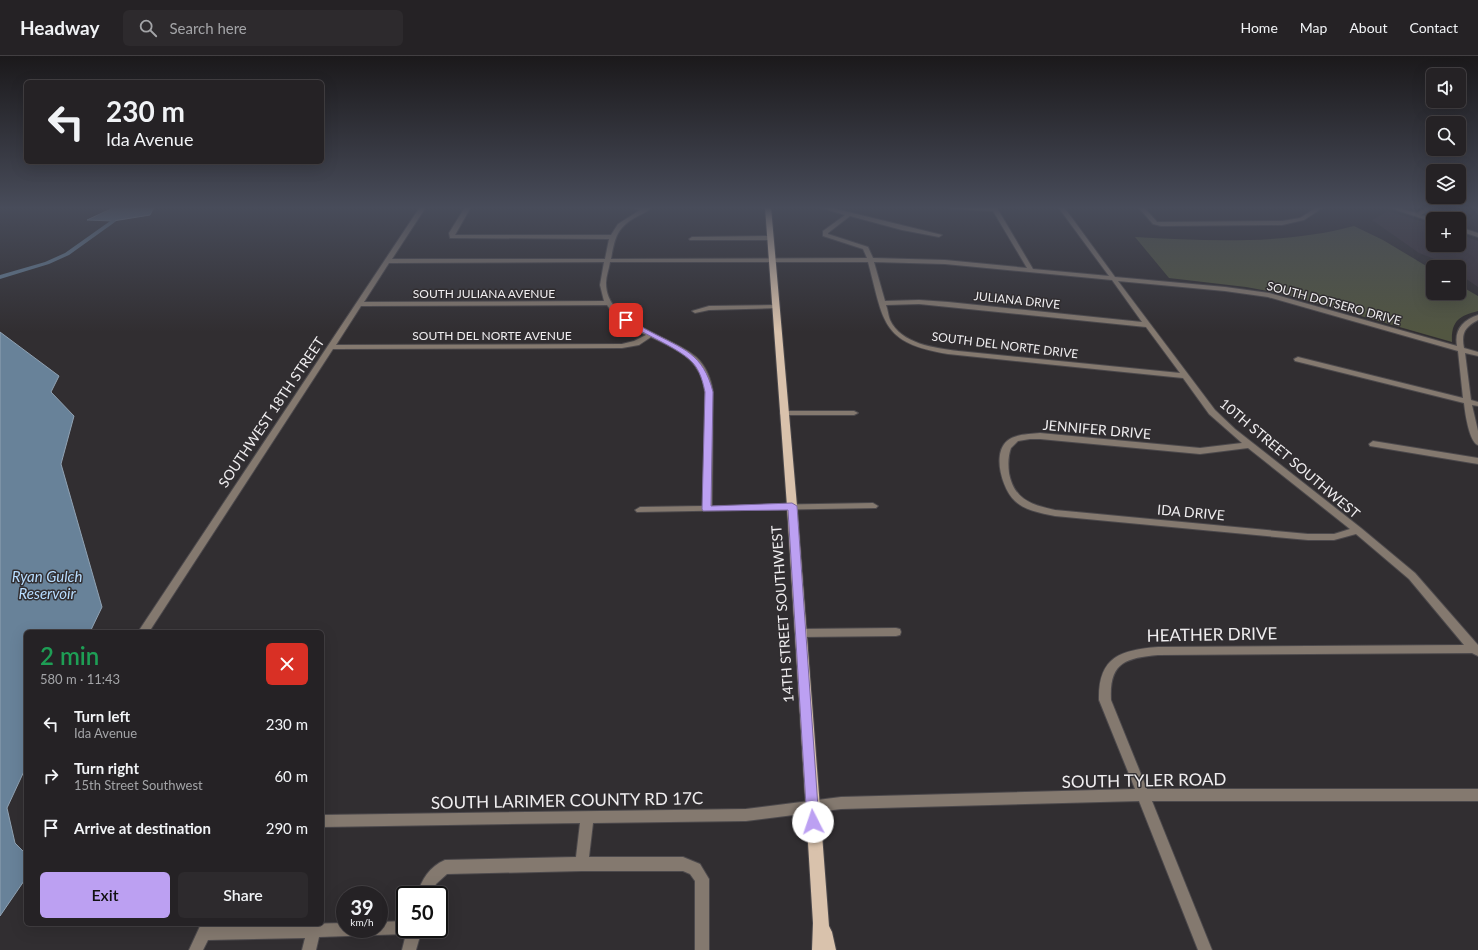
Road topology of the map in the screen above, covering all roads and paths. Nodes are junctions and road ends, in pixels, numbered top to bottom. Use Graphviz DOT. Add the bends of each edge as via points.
graph roads {
  1 [pos="396,249"];
  2 [pos="611,249"];
  3 [pos="771,249"];
  4 [pos="865,249"];
  5 [pos="1019,249"];
  6 [pos="1092,249"];
  7 [pos="608,261"];
  8 [pos="772,261"];
  9 [pos="871,261"];
  10 [pos="387,262"];
  11 [pos="1031,270"];
  12 [pos="1114,278"];
  13 [pos="609,303"];
  14 [pos="883,303"];
  15 [pos="360,304"];
  16 [pos="776,307"];
  17 [pos="695,311"];
  18 [pos="1478,317"];
  19 [pos="1148,325"];
  20 [pos="650,335"];
  21 [pos="330,347"];
  22 [pos="1462,350"];
  23 [pos="1478,354"];
  24 [pos="1298,359"];
  25 [pos="1185,376"];
  26 [pos="1468,402"];
  27 [pos="1478,404"];
  28 [pos="784,413"];
  29 [pos="854,413"];
  30 [pos="1478,442"];
  31 [pos="1373,444"];
  32 [pos="1250,445"];
  33 [pos="1478,461"];
  34 [pos="1023,503"];
  35 [pos="792,506"];
  36 [pos="872,506"];
  37 [pos="706,509"];
  38 [pos="640,510"];
  39 [pos="1358,530"];
  40 [pos="144,630"];
  41 [pos="896,632"];
  42 [pos="800,633"];
  43 [pos="1477,650"];
  44 [pos="1478,795"];
  45 [pos="1142,796"];
  46 [pos="812,807"];
  47 [pos="587,817"];
  48 [pos="324,821"];
  49 [pos="582,864"];
  50 [pos="426,886"];
  51 [pos="821,922"];
  52 [pos="206,928"];
  53 [pos="314,930"];
  54 [pos="336,930"];
  55 [pos="413,938"];
  56 [pos="196,950"];
  57 [pos="309,950"];
  58 [pos="410,950"];
  59 [pos="702,950"];
  60 [pos="820,950"];
  61 [pos="828,950"];
  62 [pos="1205,950"];
  1 -- 10 [label="street, SOUTHWEST 18TH STREET"];
  2 -- 7 [label="street"];
  3 -- 8 [label="main road, 14TH STREET SOUTHWEST"];
  4 -- 9 [label="street, SOUTH DEL NORTE DRIVE"];
  5 -- 11 [label="street"];
  6 -- 12 [label="street, 10TH STREET SOUTHWEST"];
  7 -- 8 [label="street, SOUTH DOTSERO DRIVE"];
  7 -- 10 [label="street, SOUTH DOTSERO DRIVE"];
  7 -- 13 [label="street" via="603,286"];
  8 -- 9 [label="street, SOUTH DOTSERO DRIVE"];
  8 -- 16 [label="main road, 14TH STREET SOUTHWEST"];
  9 -- 11 [label="street, SOUTH DOTSERO DRIVE" via="911,260"];
  9 -- 14 [label="street, SOUTH DEL NORTE DRIVE"];
  10 -- 15 [label="street, SOUTHWEST 18TH STREET"];
  11 -- 12 [label="street, SOUTH DOTSERO DRIVE"];
  12 -- 19 [label="street, 10TH STREET SOUTHWEST"];
  12 -- 22 [label="street, SOUTH DOTSERO DRIVE" via="1269,295"];
  13 -- 15 [label="street, SOUTH JULIANA AVENUE"];
  13 -- 20 [label="street" via="626,320"];
  14 -- 19 [label="street, JULIANA DRIVE" via="948,304"];
  14 -- 25 [label="street, SOUTH DEL NORTE DRIVE" via="887,320 894,331 924,347 958,353"];
  15 -- 21 [label="street, SOUTHWEST 18TH STREET"];
  16 -- 17 [label="street" via="709,308"];
  16 -- 28 [label="main road, 14TH STREET SOUTHWEST"];
  18 -- 22 [label="street" via="1462,329 1458,337"];
  19 -- 25 [label="street, 10TH STREET SOUTHWEST"];
  20 -- 21 [label="street, SOUTH DEL NORTE AVENUE" via="636,343 622,346"];
  20 -- 37 [label="street" via="693,358 702,370 709,387"];
  21 -- 40 [label="street, SOUTHWEST 18TH STREET"];
  22 -- 23 [label="street, SOUTH DOTSERO DRIVE"];
  22 -- 26 [label="street"];
  24 -- 26 [label="street"];
  25 -- 32 [label="street, 10TH STREET SOUTHWEST" via="1212,412"];
  26 -- 27 [label="street"];
  26 -- 30 [label="street"];
  28 -- 29 [label="street"];
  28 -- 35 [label="main road, 14TH STREET SOUTHWEST"];
  31 -- 33 [label="street"];
  32 -- 34 [label="street, JENNIFER DRIVE" via="1200,451 1040,436 1020,438 1007,446 1003,455 1009,489"];
  32 -- 39 [label="street, 10TH STREET SOUTHWEST"];
  34 -- 39 [label="street, IDA DRIVE" via="1055,513 1308,537 1334,537"];
  35 -- 36 [label="street"];
  35 -- 37 [label="street"];
  35 -- 42 [label="main road, 14TH STREET SOUTHWEST"];
  37 -- 38 [label="street"];
  39 -- 43 [label="street, 10TH STREET SOUTHWEST" via="1412,576"];
  41 -- 42 [label="street"];
  42 -- 46 [label="main road, 14TH STREET SOUTHWEST"];
  43 -- 45 [label="street, HEATHER DRIVE" via="1158,651 1136,652 1126,656 1115,662 1109,670 1103,688 1105,700"];
  44 -- 45 [label="street, SOUTH TYLER ROAD"];
  45 -- 46 [label="street, SOUTH TYLER ROAD" via="841,803"];
  45 -- 62 [label="street, HEATHER DRIVE"];
  46 -- 47 [label="street, SOUTH LARIMER COUNTY RD 17C" via="746,815"];
  46 -- 51 [label="main road, 14TH STREET SOUTHWEST"];
  47 -- 48 [label="street, SOUTH LARIMER COUNTY RD 17C"];
  47 -- 49 [label="street"];
  49 -- 50 [label="street" via="445,867 436,872"];
  49 -- 59 [label="street" via="683,864 695,869 702,879"];
  51 -- 60 [label="main road, 14TH STREET SOUTHWEST"];
  51 -- 61 [label="main road, 14TH STREET SOUTHWEST"];
  52 -- 53 [label="street"];
  52 -- 56 [label="street"];
  53 -- 54 [label="street"];
  53 -- 57 [label="street"];
  55 -- 58 [label="street"];
}
